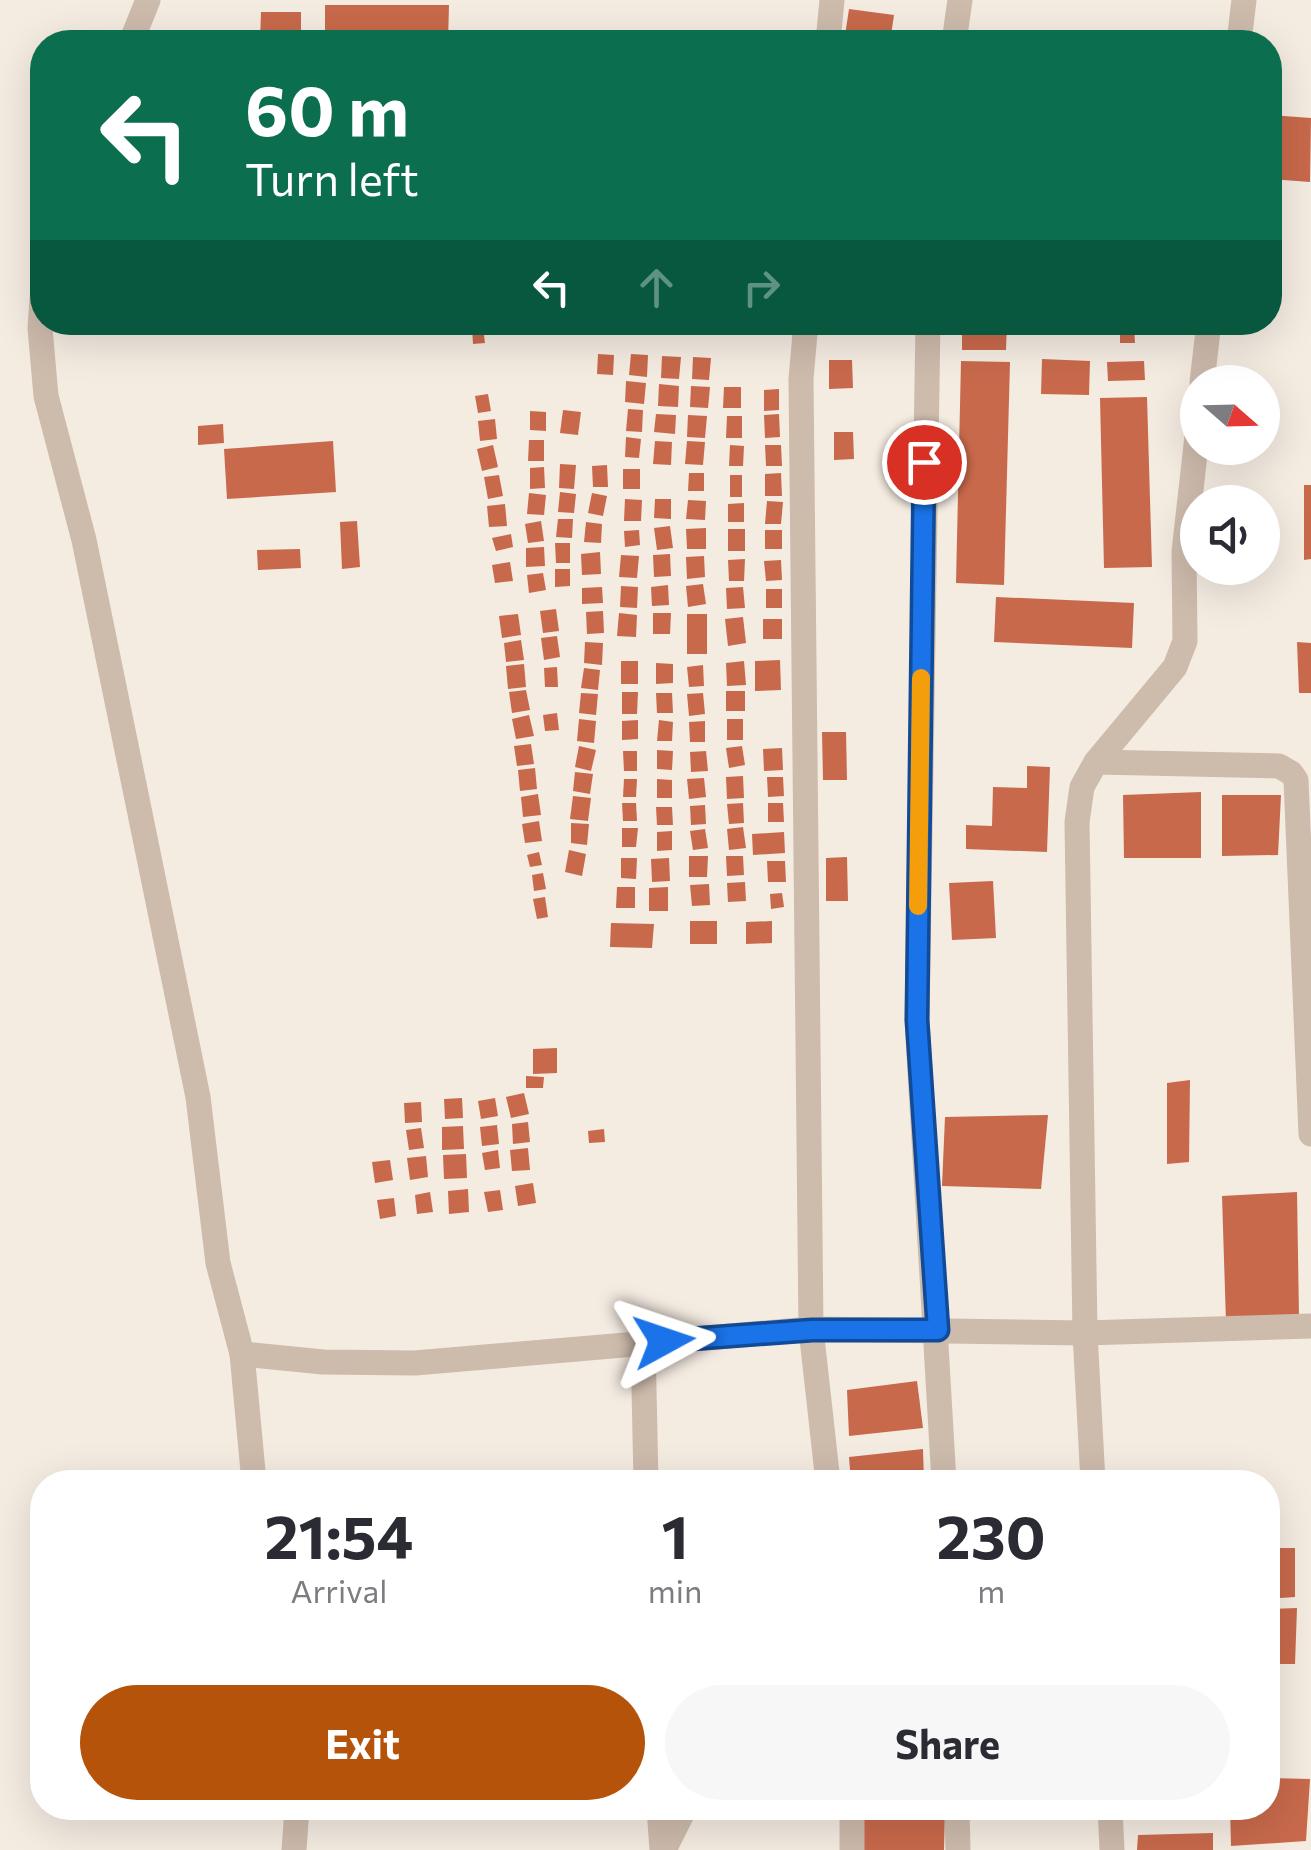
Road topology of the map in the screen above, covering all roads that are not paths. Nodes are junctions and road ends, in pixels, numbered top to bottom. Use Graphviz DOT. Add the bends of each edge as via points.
graph roads {
  1 [pos="148,0"];
  2 [pos="832,0"];
  3 [pos="960,0"];
  4 [pos="1244,0"];
  5 [pos="136,30"];
  6 [pos="829,30"];
  7 [pos="956,30"];
  8 [pos="1240,30"];
  9 [pos="41,335"];
  10 [pos="805,335"];
  11 [pos="928,335"];
  12 [pos="1207,335"];
  13 [pos="1204,365"];
  14 [pos="1194,465"];
  15 [pos="1096,762"];
  16 [pos="1311,1134"];
  17 [pos="1311,1326"];
  18 [pos="812,1330"];
  19 [pos="938,1330"];
  20 [pos="1085,1333"];
  21 [pos="643,1343"];
  22 [pos="242,1354"];
  23 [pos="253,1470"];
  24 [pos="646,1470"];
  25 [pos="827,1470"];
  26 [pos="944,1470"];
  27 [pos="1092,1470"];
  28 [pos="296,1820"];
  29 [pos="660,1820"];
  30 [pos="679,1820"];
  31 [pos="852,1820"];
  32 [pos="957,1820"];
  33 [pos="1111,1820"];
  34 [pos="294,1850"];
  35 [pos="663,1850"];
  36 [pos="852,1850"];
  37 [pos="958,1850"];
  38 [pos="1112,1850"];
  1 -- 5 [label="street"];
  2 -- 6 [label="street"];
  3 -- 7 [label="street"];
  4 -- 8 [label="street"];
  9 -- 22 [label="street" via="46,396 84,540 190,1058 218,1263"];
  10 -- 18 [label="street"];
  11 -- 19 [label="street" via="917,1020"];
  12 -- 13 [label="street"];
  14 -- 15 [label="street" via="1184,552 1185,641 1175,666"];
  15 -- 16 [label="street" via="1279,766 1296,780"];
  15 -- 20 [label="street" via="1082,787 1078,822"];
  17 -- 20 [label="street"];
  18 -- 19 [label="street"];
  18 -- 21 [label="street"];
  18 -- 25 [label="street"];
  19 -- 20 [label="street"];
  19 -- 26 [label="street"];
  20 -- 27 [label="street"];
  21 -- 22 [label="street" via="415,1363"];
  21 -- 24 [label="street"];
  22 -- 23 [label="street"];
  28 -- 34 [label="street"];
  29 -- 35 [label="street"];
  30 -- 35 [label="street"];
  31 -- 36 [label="street"];
  32 -- 37 [label="street"];
  33 -- 38 [label="street"];
}
